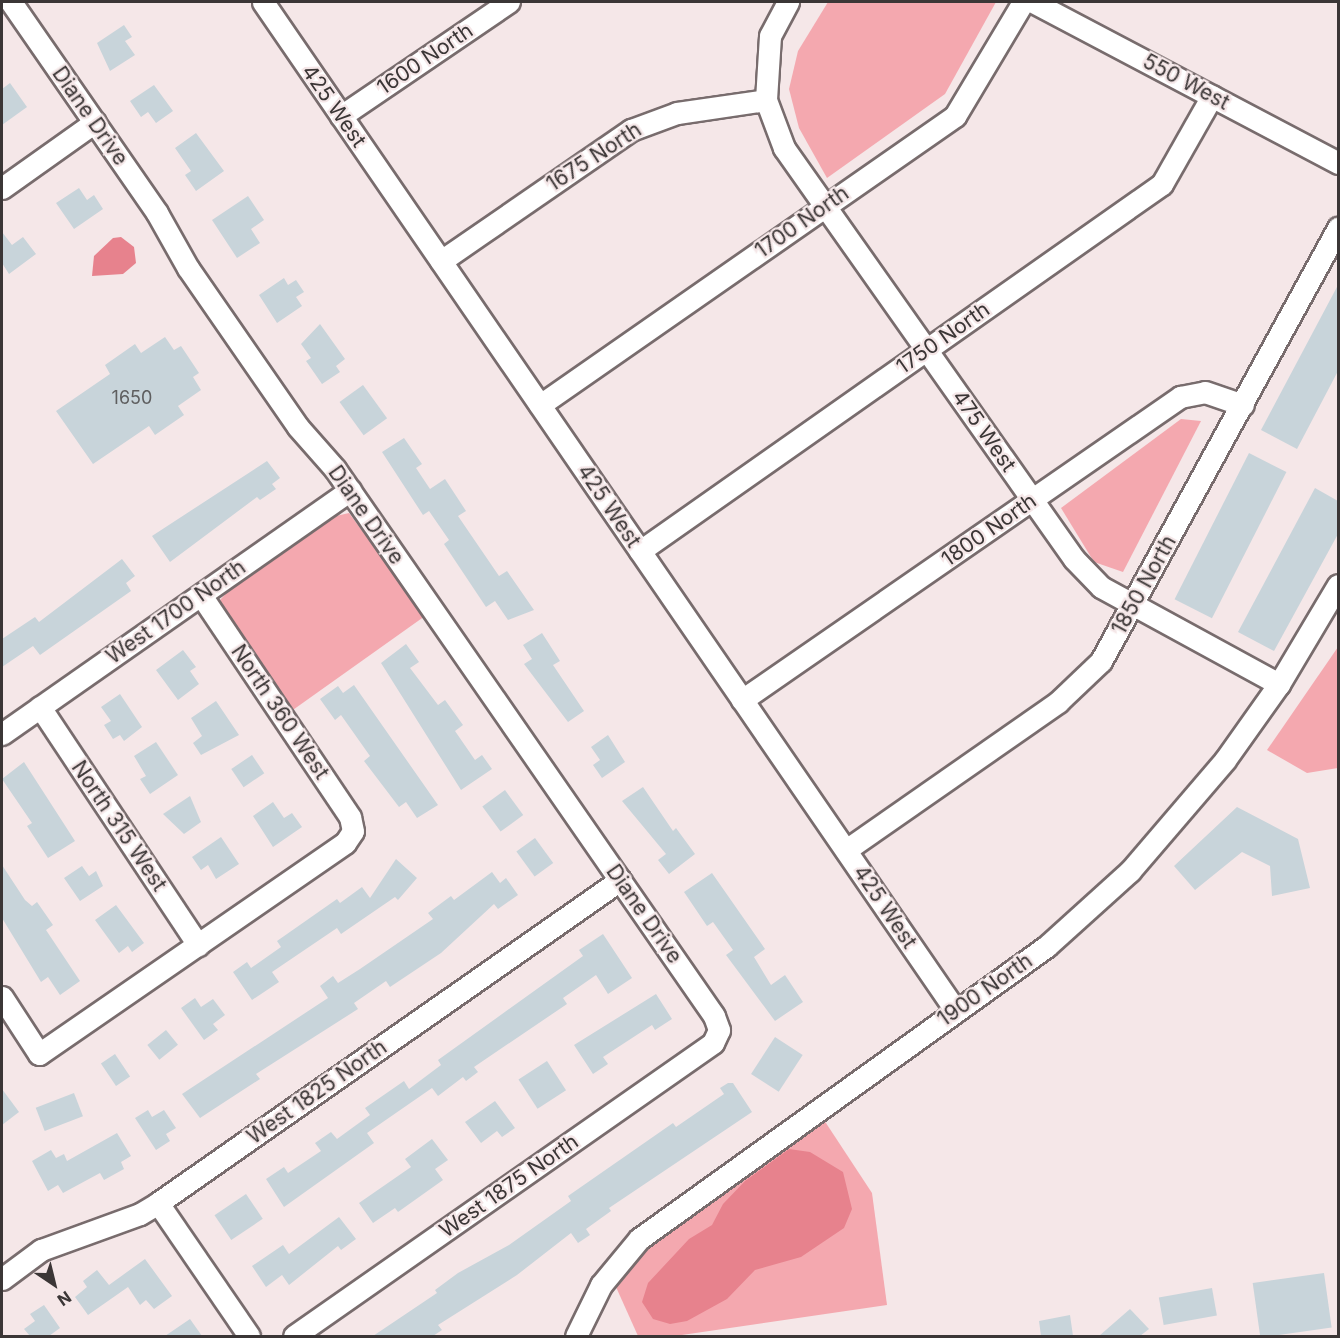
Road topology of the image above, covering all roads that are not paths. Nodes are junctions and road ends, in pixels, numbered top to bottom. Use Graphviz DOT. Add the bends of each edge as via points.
graph roads {
  1 [pos="11,2"];
  2 [pos="263,2"];
  3 [pos="509,2"];
  4 [pos="788,2"];
  5 [pos="1023,2"];
  6 [pos="1033,2"];
  7 [pos="1212,96"];
  8 [pos="766,100"];
  9 [pos="341,116"];
  10 [pos="95,122"];
  11 [pos="1338,163"];
  12 [pos="2,188"];
  13 [pos="825,206"];
  14 [pos="1338,228"];
  15 [pos="441,261"];
  16 [pos="926,350"];
  17 [pos="540,405"];
  18 [pos="1243,405"];
  19 [pos="350,489"];
  20 [pos="1032,500"];
  21 [pos="640,551"];
  22 [pos="1338,585"];
  23 [pos="201,595"];
  24 [pos="1134,606"];
  25 [pos="1279,684"];
  26 [pos="742,700"];
  27 [pos="40,707"];
  28 [pos="2,734"];
  29 [pos="846,850"];
  30 [pos="620,880"];
  31 [pos="198,945"];
  32 [pos="2,997"];
  33 [pos="956,1011"];
  34 [pos="719,1030"];
  35 [pos="158,1203"];
  36 [pos="2,1279"];
  37 [pos="249,1336"];
  38 [pos="294,1336"];
  39 [pos="576,1336"];
  1 -- 10 [label="street, Diane Drive"];
  2 -- 9 [label="street, 425 West"];
  3 -- 9 [label="street, 1600 North"];
  4 -- 8 [label="street" via="770,36"];
  5 -- 13 [label="street, 1700 North" via="955,116"];
  6 -- 7 [label="street, 550 West"];
  7 -- 11 [label="street, 550 West"];
  7 -- 16 [label="street, 1750 North" via="1162,184"];
  8 -- 13 [label="street, 475 West" via="784,148"];
  8 -- 15 [label="street, 1675 North" via="677,113 631,130"];
  9 -- 15 [label="street, 425 West"];
  10 -- 12 [label="street"];
  10 -- 19 [label="street, Diane Drive" via="298,427"];
  13 -- 16 [label="street, 475 West"];
  13 -- 17 [label="street, 1700 North"];
  14 -- 18 [label="street, 1850 North"];
  15 -- 17 [label="street, 425 West"];
  16 -- 20 [label="street, 475 West"];
  16 -- 21 [label="street, 1750 North"];
  17 -- 21 [label="street, 425 West"];
  18 -- 20 [label="street, 1800 North" via="1205,392 1187,394"];
  18 -- 24 [label="street, 1850 North"];
  19 -- 23 [label="street, West 1700 North"];
  19 -- 30 [label="street, Diane Drive"];
  20 -- 24 [label="street, 475 West" via="1094,580"];
  20 -- 26 [label="street, 1800 North"];
  21 -- 26 [label="street, 425 West"];
  22 -- 25 [label="street, 1900 North"];
  23 -- 27 [label="street, West 1700 North"];
  23 -- 31 [label="street, North 360 West" via="350,817 352,831 345,843"];
  24 -- 25 [label="street, 475 West"];
  24 -- 29 [label="street, 1850 North" via="1101,661 1081,683"];
  25 -- 33 [label="street, 1900 North" via="1216,771 1130,871 1047,946"];
  26 -- 29 [label="street, 425 West"];
  27 -- 28 [label="street, West 1700 North"];
  27 -- 31 [label="street, North 315 West"];
  29 -- 33 [label="street, 425 West"];
  30 -- 34 [label="street, Diane Drive" via="714,1016"];
  30 -- 35 [label="street, West 1825 North"];
  31 -- 32 [label="street" via="39,1054"];
  33 -- 39 [label="street, 1900 North" via="639,1239 601,1285"];
  34 -- 38 [label="street, West 1875 North" via="713,1043"];
  35 -- 36 [label="street, West 1825 North" via="140,1214 41,1250"];
  35 -- 37 [label="street"];
}
